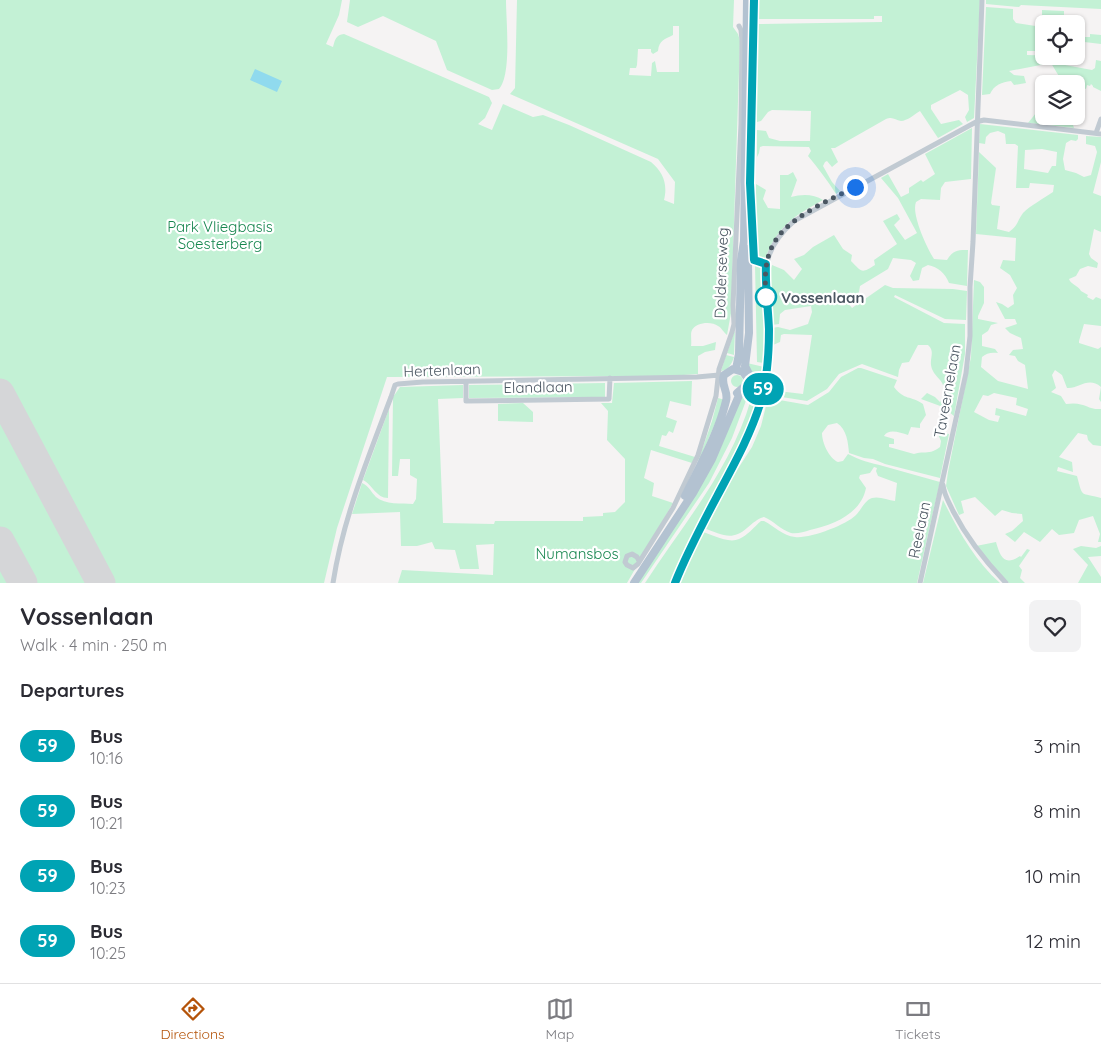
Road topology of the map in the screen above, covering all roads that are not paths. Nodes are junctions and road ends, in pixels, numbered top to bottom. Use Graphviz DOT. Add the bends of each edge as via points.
graph roads {
  1 [pos="747,0"];
  2 [pos="754,0"];
  3 [pos="982,0"];
  4 [pos="739,26"];
  5 [pos="1101,119"];
  6 [pos="976,122"];
  7 [pos="1099,133"];
  8 [pos="744,241"];
  9 [pos="766,264"];
  10 [pos="735,369"];
  11 [pos="610,378"];
  12 [pos="749,379"];
  13 [pos="722,381"];
  14 [pos="466,382"];
  15 [pos="764,385"];
  16 [pos="738,393"];
  17 [pos="942,482"];
  18 [pos="676,516"];
  19 [pos="639,561"];
  20 [pos="334,583"];
  21 [pos="634,583"];
  22 [pos="675,583"];
  23 [pos="920,583"];
  24 [pos="1006,583"];
  1 -- 8 [label="main road, Dolderseweg"];
  2 -- 9 [label="street, Dolderseweg" via="750,183 754,260"];
  3 -- 6 [label="street, Taveernelaan"];
  4 -- 13 [label="street, Dolderseweg" via="742,30 741,124 734,324"];
  5 -- 7 [label="street"];
  6 -- 7 [label="street" via="984,120"];
  6 -- 9 [label="street" via="794,221 774,243"];
  6 -- 17 [label="street, Taveernelaan" via="966,373"];
  8 -- 10 [label="main road, Dolderseweg" via="739,349"];
  8 -- 12 [label="main road, Dolderseweg" via="748,261 749,332 745,366"];
  9 -- 15 [label="street" via="769,330"];
  10 -- 12 [label="main road"];
  10 -- 13 [label="main road"];
  11 -- 13 [label="street, Hertenlaan" via="697,377"];
  11 -- 14 [label="street, Hertenlaan"];
  11 -- 14 [label="street, Elandlaan" via="609,399 466,401"];
  12 -- 15 [label="main road"];
  12 -- 16 [label="main road" via="745,391"];
  13 -- 16 [label="main road"];
  13 -- 18 [label="main road" via="728,396 720,420"];
  13 -- 19 [label="street, Dolderseweg" via="698,455 673,508"];
  14 -- 20 [label="street, Hertenlaan" via="395,385 348,516 338,551"];
  15 -- 22 [label="main road" via="745,442 686,554"];
  16 -- 18 [label="main road" via="712,459"];
  17 -- 23 [label="street, Reelaan"];
  17 -- 24 [label="street" via="946,498 963,530 983,559"];
  18 -- 21 [label="main road"];
}
